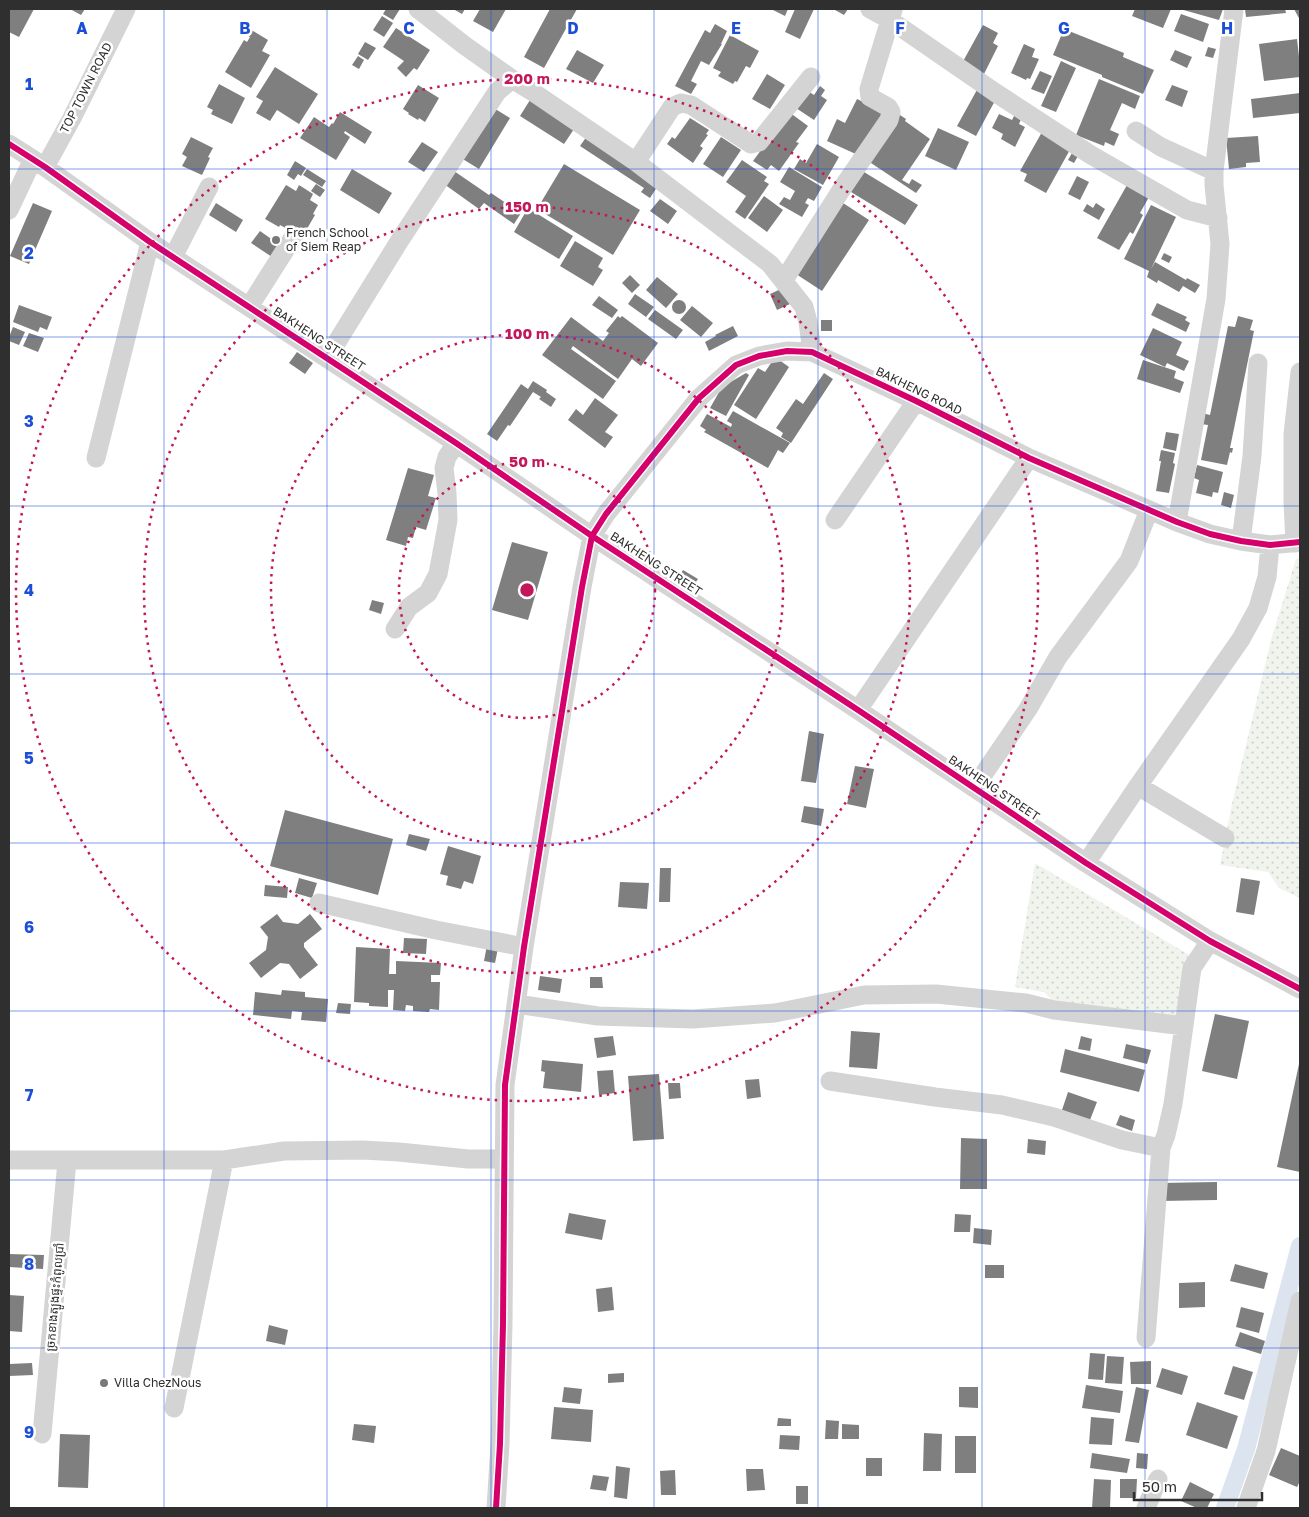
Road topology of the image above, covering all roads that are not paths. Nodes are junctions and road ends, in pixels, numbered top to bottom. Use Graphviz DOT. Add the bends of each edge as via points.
graph roads {
  1 [pos="126,9"];
  2 [pos="418,9"];
  3 [pos="870,9"];
  4 [pos="1234,9"];
  5 [pos="892,14"];
  6 [pos="810,77"];
  7 [pos="512,79"];
  8 [pos="1136,131"];
  9 [pos="9,144"];
  10 [pos="636,162"];
  11 [pos="39,163"];
  12 [pos="1214,171"];
  13 [pos="209,187"];
  14 [pos="9,210"];
  15 [pos="1218,218"];
  16 [pos="294,236"];
  17 [pos="150,242"];
  18 [pos="173,257"];
  19 [pos="784,280"];
  20 [pos="249,307"];
  21 [pos="812,352"];
  22 [pos="327,358"];
  23 [pos="1258,363"];
  24 [pos="1300,372"];
  25 [pos="916,401"];
  26 [pos="456,443"];
  27 [pos="96,458"];
  28 [pos="1029,458"];
  29 [pos="1149,510"];
  30 [pos="835,520"];
  31 [pos="1177,522"];
  32 [pos="592,536"];
  33 [pos="1241,541"];
  34 [pos="1298,542"];
  35 [pos="1270,545"];
  36 [pos="395,629"];
  37 [pos="858,710"];
  38 [pos="1138,786"];
  39 [pos="974,788"];
  40 [pos="1225,838"];
  41 [pos="1086,862"];
  42 [pos="319,903"];
  43 [pos="1210,941"];
  44 [pos="524,947"];
  45 [pos="1300,989"];
  46 [pos="516,1004"];
  47 [pos="1184,1026"];
  48 [pos="830,1081"];
  49 [pos="1161,1148"];
  50 [pos="504,1159"];
  51 [pos="9,1160"];
  52 [pos="224,1160"];
  53 [pos="67,1161"];
  54 [pos="1300,1301"];
  55 [pos="1146,1338"];
  56 [pos="174,1408"];
  57 [pos="42,1434"];
  58 [pos="1158,1479"];
  59 [pos="496,1508"];
  60 [pos="1146,1508"];
  61 [pos="1246,1508"];
  1 -- 11 [label="street, TOP TOWN ROAD" via="72,118"];
  2 -- 7 [label="street"];
  3 -- 5 [label="street"];
  4 -- 12 [label="street"];
  5 -- 15 [label="street" via="996,93 1091,155 1187,210"];
  5 -- 19 [label="street" via="869,89 870,97 888,107 891,112 889,120"];
  6 -- 10 [label="street" via="759,142 751,144 692,105 681,103 672,107"];
  7 -- 10 [label="street"];
  7 -- 22 [label="street" via="497,92"];
  8 -- 12 [label="street" via="1161,147"];
  9 -- 11 [label="street, BAKHENG STREET"];
  10 -- 19 [label="street" via="770,264"];
  11 -- 14 [label="street, TOP TOWN ROAD"];
  11 -- 17 [label="street, BAKHENG STREET"];
  12 -- 15 [label="street"];
  13 -- 18 [label="street"];
  15 -- 31 [label="street" via="1220,244 1216,299"];
  16 -- 20 [label="street"];
  17 -- 18 [label="street, BAKHENG STREET"];
  17 -- 27 [label="street"];
  18 -- 20 [label="street, BAKHENG STREET"];
  19 -- 21 [label="street" via="804,307"];
  20 -- 22 [label="street, BAKHENG STREET"];
  21 -- 25 [label="street, BAKHENG ROAD"];
  21 -- 32 [label="street, BAKHENG ROAD" via="787,351 759,356 736,365 699,398"];
  22 -- 26 [label="street, BAKHENG STREET"];
  23 -- 33 [label="street" via="1252,456"];
  24 -- 34 [label="street" via="1293,434 1293,502"];
  25 -- 28 [label="street, BAKHENG ROAD"];
  25 -- 30 [label="street"];
  26 -- 32 [label="street, BAKHENG STREET"];
  26 -- 36 [label="street" via="444,468 448,520 438,574 428,593 409,607"];
  28 -- 29 [label="street, BAKHENG ROAD"];
  28 -- 37 [label="street"];
  29 -- 31 [label="street, BAKHENG ROAD"];
  29 -- 39 [label="street" via="1129,561 1058,657 1028,709"];
  31 -- 33 [label="street, BAKHENG ROAD"];
  32 -- 37 [label="street, BAKHENG STREET"];
  32 -- 44 [label="street"];
  33 -- 35 [label="street, BAKHENG ROAD"];
  34 -- 35 [label="street, BAKHENG ROAD"];
  35 -- 38 [label="street" via="1268,577 1258,608 1241,639"];
  37 -- 39 [label="street, BAKHENG STREET"];
  38 -- 40 [label="street"];
  38 -- 41 [label="street"];
  39 -- 41 [label="street, BAKHENG STREET"];
  41 -- 43 [label="street, BAKHENG STREET"];
  42 -- 44 [label="street"];
  43 -- 45 [label="street, BAKHENG STREET"];
  43 -- 47 [label="street" via="1192,968"];
  44 -- 46 [label="street"];
  46 -- 47 [label="street" via="598,1016 693,1019 775,1013 864,995 936,994 1026,1003 1054,1010"];
  46 -- 50 [label="street" via="505,1084"];
  47 -- 49 [label="street" via="1173,1104"];
  48 -- 49 [label="street" via="1002,1105"];
  49 -- 55 [label="street"];
  50 -- 52 [label="street" via="353,1150 284,1151"];
  50 -- 59 [label="street" via="504,1324"];
  51 -- 53 [label="street"];
  52 -- 53 [label="street"];
  52 -- 56 [label="street"];
  53 -- 57 [label="street, ច្រកខាងត្បូងផ្ទះកំពូលប្រាំ"];
  54 -- 61 [label="street" via="1266,1451"];
  58 -- 60 [label="street"];
}
